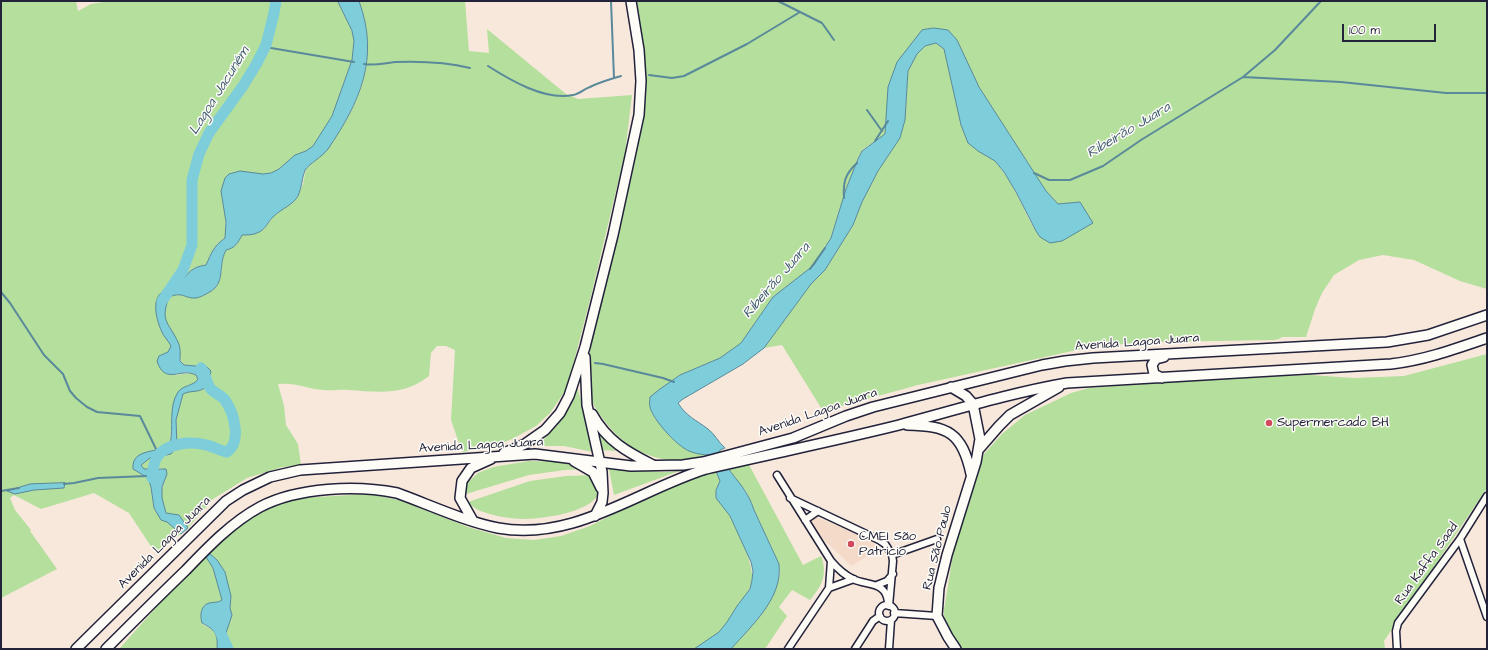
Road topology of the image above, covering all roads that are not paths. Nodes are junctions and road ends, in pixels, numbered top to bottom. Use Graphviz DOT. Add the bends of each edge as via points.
graph roads {
  1 [pos="631,1"];
  2 [pos="1487,315"];
  3 [pos="1487,338"];
  4 [pos="585,347"];
  5 [pos="1195,353"];
  6 [pos="1162,378"];
  7 [pos="1067,383"];
  8 [pos="951,387"];
  9 [pos="587,404"];
  10 [pos="973,404"];
  11 [pos="898,425"];
  12 [pos="979,449"];
  13 [pos="496,457"];
  14 [pos="740,457"];
  15 [pos="569,458"];
  16 [pos="600,462"];
  17 [pos="705,465"];
  18 [pos="656,467"];
  19 [pos="971,474"];
  20 [pos="777,475"];
  21 [pos="603,493"];
  22 [pos="1487,496"];
  23 [pos="790,498"];
  24 [pos="818,511"];
  25 [pos="595,516"];
  26 [pos="805,520"];
  27 [pos="473,521"];
  28 [pos="937,539"];
  29 [pos="1460,539"];
  30 [pos="892,555"];
  31 [pos="831,561"];
  32 [pos="893,574"];
  33 [pos="854,579"];
  34 [pos="877,585"];
  35 [pos="829,588"];
  36 [pos="889,606"];
  37 [pos="894,613"];
  38 [pos="880,616"];
  39 [pos="937,616"];
  40 [pos="1487,617"];
  41 [pos="891,620"];
  42 [pos="76,649"];
  43 [pos="106,649"];
  44 [pos="788,649"];
  45 [pos="856,649"];
  46 [pos="889,649"];
  47 [pos="956,649"];
  48 [pos="1397,649"];
  1 -- 4 [label="main road" via="639,50 639,115"];
  2 -- 5 [label="main road, Avenida Lagoa Juara" via="1428,335 1387,342"];
  3 -- 6 [label="main road, Avenida Lagoa Juara" via="1432,357 1412,361"];
  4 -- 9 [label="main road"];
  4 -- 13 [label="main road" via="569,396 560,413 545,430 525,444"];
  5 -- 6 [label="main road" via="1156,359 1152,365 1153,371 1156,376"];
  5 -- 8 [label="main road, Avenida Lagoa Juara" via="1065,361"];
  6 -- 7 [label="main road, Avenida Lagoa Juara"];
  7 -- 10 [label="main road, Avenida Lagoa Juara"];
  7 -- 12 [label="main road" via="1010,415"];
  8 -- 10 [label="main road" via="966,396"];
  8 -- 14 [label="main road, Avenida Lagoa Juara" via="858,412"];
  9 -- 16 [label="main road"];
  9 -- 18 [label="main road" via="597,423 617,445"];
  10 -- 11 [label="main road, Avenida Lagoa Juara"];
  10 -- 12 [label="main road, Rua São Paulo" via="980,440"];
  11 -- 14 [label="main road, Avenida Lagoa Juara"];
  11 -- 19 [label="main road" via="929,426 948,431 965,451"];
  12 -- 19 [label="main road, Rua São Paulo"];
  13 -- 15 [label="main road, Avenida Lagoa Juara" via="535,454"];
  13 -- 27 [label="main road" via="471,468 462,481 460,498"];
  13 -- 42 [label="main road, Avenida Lagoa Juara" via="300,470 270,477 226,501"];
  14 -- 17 [label="main road, Avenida Lagoa Juara"];
  15 -- 16 [label="main road, Avenida Lagoa Juara"];
  15 -- 21 [label="main road" via="593,472"];
  16 -- 18 [label="main road, Avenida Lagoa Juara"];
  16 -- 21 [label="main road"];
  17 -- 18 [label="main road, Avenida Lagoa Juara"];
  17 -- 25 [label="main road, Avenida Lagoa Juara"];
  19 -- 39 [label="main road, Rua São Paulo" via="944,566"];
  20 -- 23 [label="street"];
  21 -- 25 [label="main road" via="602,502"];
  22 -- 29 [label="street, Rua Kaffa Saad"];
  23 -- 24 [label="street"];
  23 -- 26 [label="street"];
  24 -- 26 [label="street"];
  24 -- 30 [label="street" via="879,540"];
  25 -- 27 [label="main road, Avenida Lagoa Juara" via="552,528 521,530 498,528"];
  26 -- 31 [label="street"];
  27 -- 43 [label="main road, Avenida Lagoa Juara" via="384,490 333,489 282,498 260,506 241,519 211,545"];
  28 -- 30 [label="street"];
  29 -- 40 [label="street"];
  29 -- 48 [label="street, Rua Kaffa Saad" via="1398,623"];
  30 -- 32 [label="street"];
  31 -- 33 [label="street"];
  31 -- 35 [label="street"];
  32 -- 34 [label="street" via="887,581"];
  32 -- 36 [label="street"];
  33 -- 34 [label="street"];
  33 -- 35 [label="street"];
  34 -- 36 [label="street" via="886,594"];
  35 -- 44 [label="street"];
  36 -- 37 [label="street"];
  36 -- 38 [label="street" via="880,610"];
  37 -- 39 [label="street"];
  37 -- 41 [label="street"];
  38 -- 41 [label="street" via="886,621"];
  38 -- 45 [label="street" via="873,621"];
  39 -- 47 [label="main road"];
  41 -- 46 [label="street"];
}
